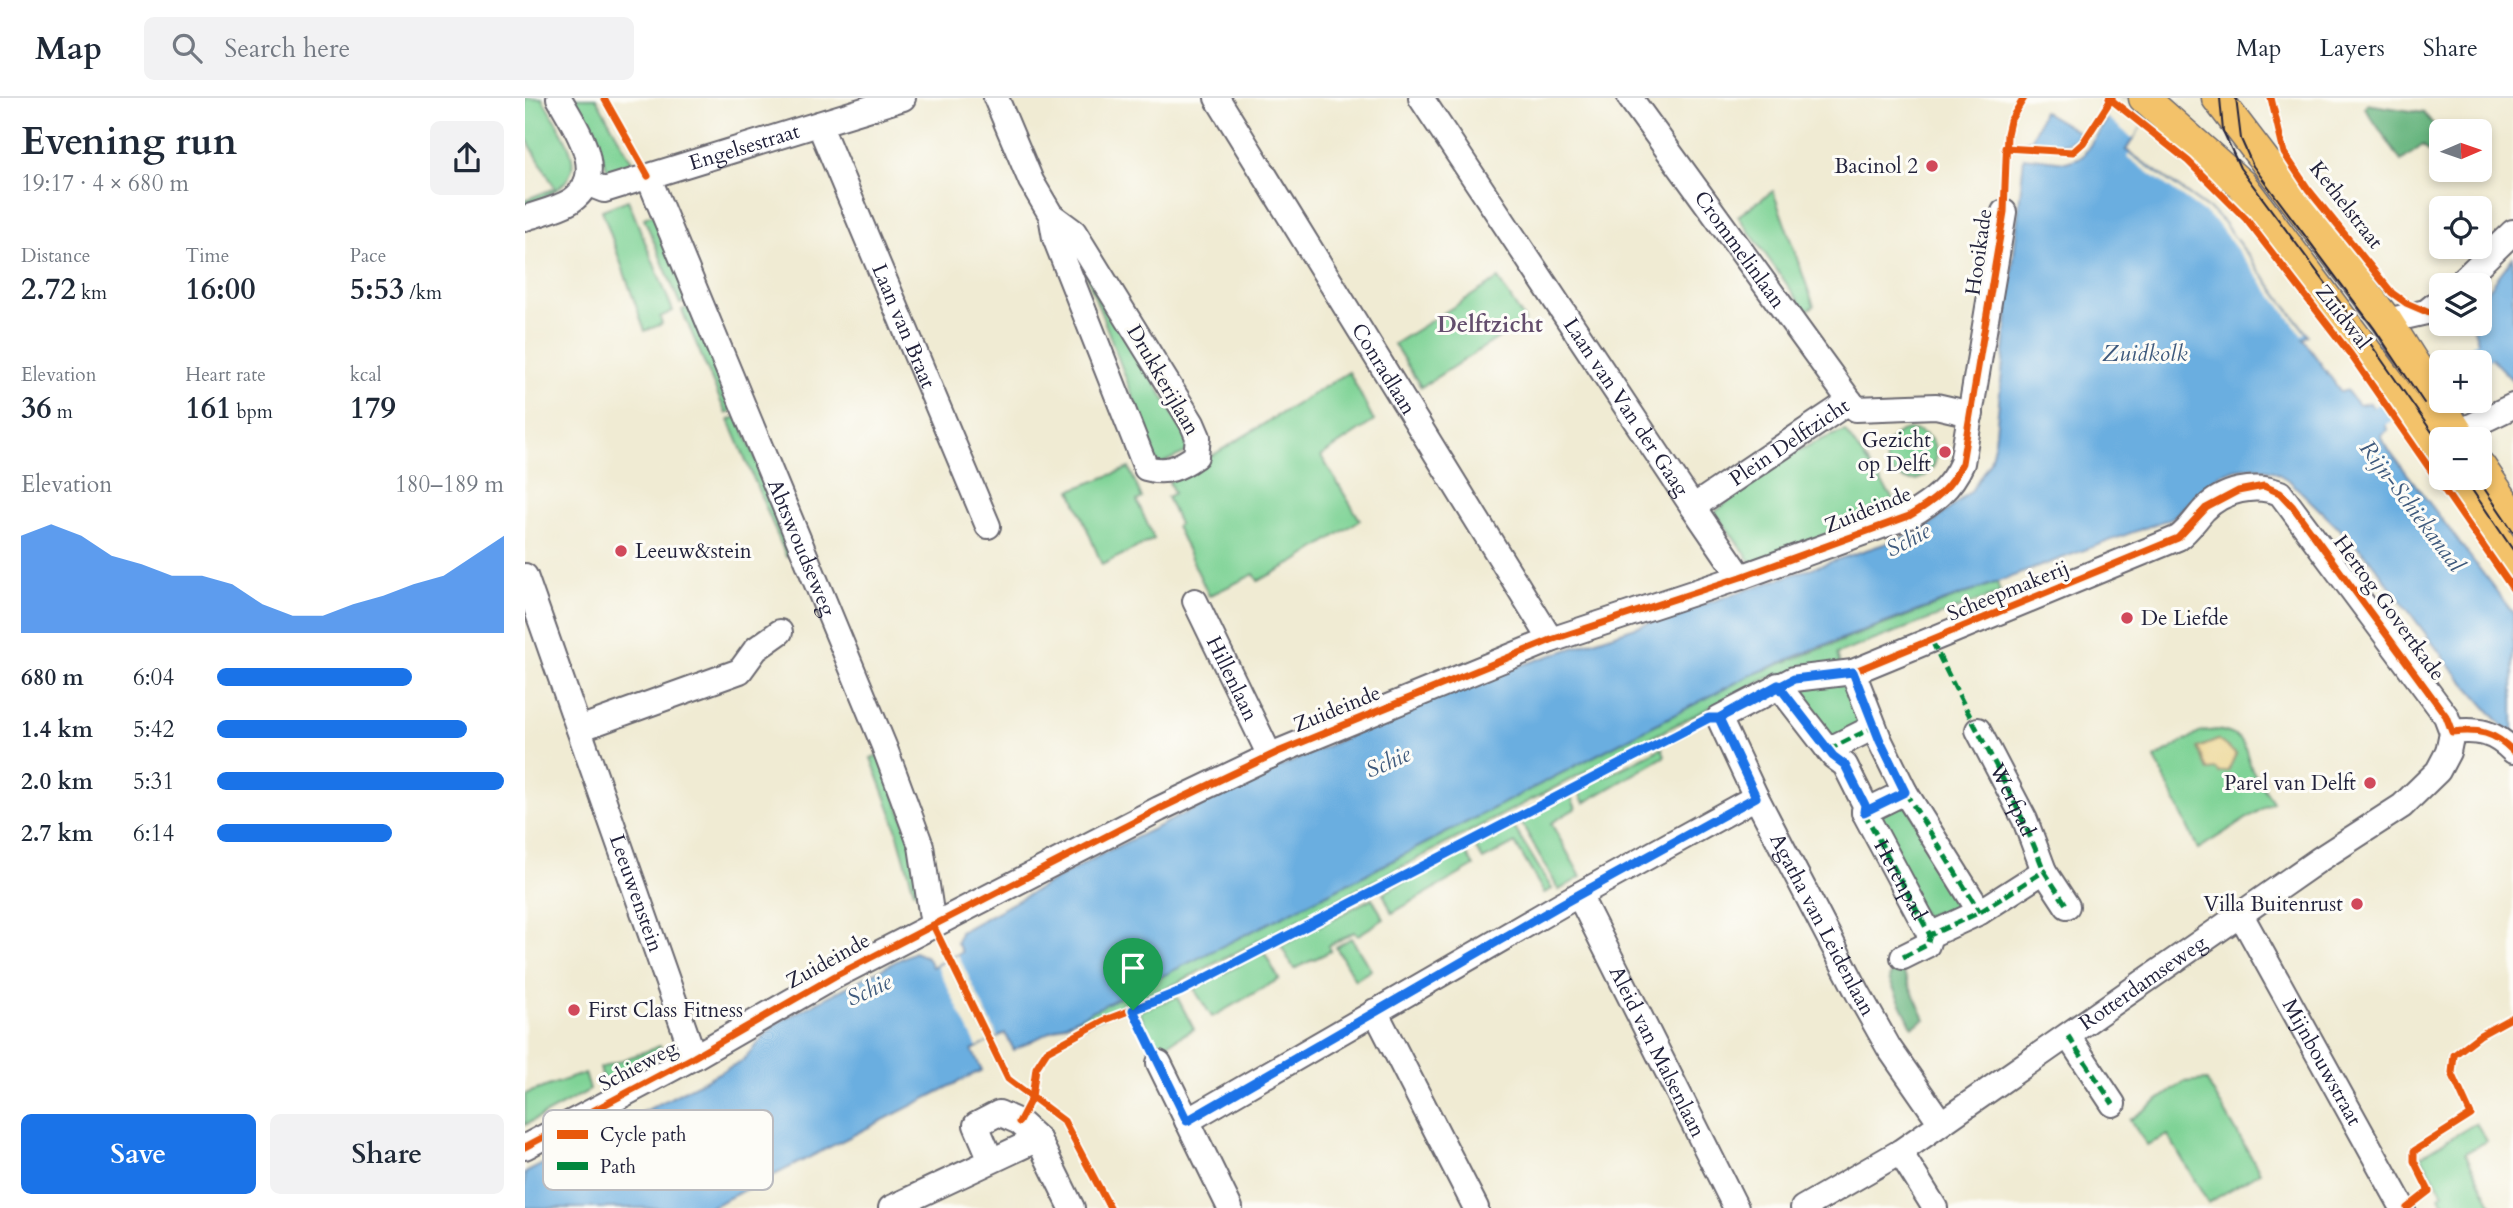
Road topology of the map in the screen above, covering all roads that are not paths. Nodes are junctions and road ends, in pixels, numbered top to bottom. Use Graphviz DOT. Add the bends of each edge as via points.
graph roads {
  1 [pos="559,98"];
  2 [pos="903,98"];
  3 [pos="996,98"];
  4 [pos="1217,98"];
  5 [pos="1421,98"];
  6 [pos="1630,98"];
  7 [pos="2217,98"];
  8 [pos="2149,102"];
  9 [pos="819,124"];
  10 [pos="648,176"];
  11 [pos="586,183"];
  12 [pos="2004,212"];
  13 [pos="1051,215"];
  14 [pos="525,218"];
  15 [pos="2513,232"];
  16 [pos="2470,273"];
  17 [pos="2429,309"];
  18 [pos="2387,321"];
  19 [pos="1850,401"];
  20 [pos="2513,406"];
  21 [pos="2426,410"];
  22 [pos="1971,414"];
  23 [pos="2431,427"];
  24 [pos="2448,427"];
  25 [pos="2476,427"];
  26 [pos="2492,484"];
  27 [pos="2462,490"];
  28 [pos="1693,507"];
  29 [pos="2293,507"];
  30 [pos="2513,515"];
  31 [pos="988,526"];
  32 [pos="2513,562"];
  33 [pos="525,576"];
  34 [pos="1741,577"];
  35 [pos="1195,601"];
  36 [pos="780,632"];
  37 [pos="1551,640"];
  38 [pos="1853,672"];
  39 [pos="1778,685"];
  40 [pos="1719,718"];
  41 [pos="579,729"];
  42 [pos="1978,730"];
  43 [pos="2452,732"];
  44 [pos="1877,734"];
  45 [pos="1828,750"];
  46 [pos="2513,751"];
  47 [pos="1270,756"];
  48 [pos="1905,792"];
  49 [pos="1756,797"];
  50 [pos="1864,812"];
  51 [pos="2044,871"];
  52 [pos="1579,895"];
  53 [pos="2067,906"];
  54 [pos="1980,912"];
  55 [pos="2241,915"];
  56 [pos="933,925"];
  57 [pos="1930,936"];
  58 [pos="1903,957"];
  59 [pos="1375,1011"];
  60 [pos="2068,1036"];
  61 [pos="694,1057"];
  62 [pos="1159,1063"];
  63 [pos="2113,1104"];
  64 [pos="594,1110"];
  65 [pos="1187,1121"];
  66 [pos="1941,1123"];
  67 [pos="543,1137"];
  68 [pos="1038,1139"];
  69 [pos="525,1147"];
  70 [pos="1900,1152"];
  71 [pos="991,1160"];
  72 [pos="891,1208"];
  73 [pos="1072,1208"];
  74 [pos="1230,1208"];
  75 [pos="1476,1208"];
  76 [pos="1736,1208"];
  77 [pos="1803,1208"];
  78 [pos="1935,1208"];
  79 [pos="2403,1208"];
  1 -- 11 [label="street" via="589,159"];
  2 -- 9 [label="street, Engelsestraat"];
  3 -- 13 [label="street, Drukkerijlaan" via="1031,181"];
  4 -- 37 [label="street, Conradlaan"];
  5 -- 28 [label="street, Laan van Van der Gaag"];
  6 -- 19 [label="street, Crommelinlaan"];
  7 -- 18 [label="main road, Zuidwal"];
  8 -- 21 [label="main road, Zuidwal" via="2241,184 2390,383"];
  9 -- 10 [label="street, Engelsestraat"];
  9 -- 31 [label="street, Laan van Braat"];
  10 -- 11 [label="street, Engelsestraat" via="604,190"];
  10 -- 56 [label="street, Abtswoudseweg" via="889,759 921,846"];
  11 -- 14 [label="street" via="573,199"];
  12 -- 22 [label="street, Hooikade"];
  13 -- 13 [label="street, Drukkerijlaan" via="1055,239 1146,468 1174,469 1196,456 1198,437 1192,423 1074,232"];
  15 -- 16 [label="street"];
  17 -- 18 [label="street"];
  18 -- 21 [label="main road, Zuidwal" via="2418,368"];
  19 -- 22 [label="street, Plein Delftzicht" via="1856,409 1936,406"];
  19 -- 28 [label="street, Plein Delftzicht"];
  20 -- 25 [label="street"];
  21 -- 23 [label="main road, Zuidwal"];
  21 -- 24 [label="main road, Zuidwal"];
  22 -- 34 [label="street, Zuideinde" via="1954,482 1926,506"];
  26 -- 30 [label="main road"];
  27 -- 32 [label="main road"];
  28 -- 34 [label="street"];
  29 -- 38 [label="street, Scheepmakerij" via="2280,493 2264,486 2238,491 2206,508 2178,538"];
  29 -- 43 [label="street, Hertog Govertkade" via="2447,716"];
  33 -- 41 [label="street, Leeuwenstein"];
  34 -- 37 [label="street, Zuideinde"];
  35 -- 47 [label="street, Hillenlaan"];
  36 -- 41 [label="street" via="756,649 740,671"];
  37 -- 47 [label="street, Zuideinde"];
  38 -- 39 [label="street, Scheepmakerij"];
  38 -- 44 [label="street"];
  39 -- 40 [label="street, Scheepmakerij"];
  39 -- 45 [label="street"];
  40 -- 49 [label="street, Agatha van Leidenlaan"];
  41 -- 61 [label="street, Leeuwenstein"];
  42 -- 51 [label="street, Werfpad" via="2025,820"];
  43 -- 46 [label="street" via="2488,732"];
  43 -- 55 [label="street, Rotterdamseweg" via="2438,771 2421,790"];
  44 -- 45 [label="street"];
  44 -- 48 [label="street"];
  45 -- 50 [label="street, Herenpad" via="1845,765 1865,805"];
  47 -- 56 [label="street, Zuideinde"];
  48 -- 50 [label="street"];
  48 -- 54 [label="street"];
  49 -- 52 [label="street"];
  49 -- 66 [label="street, Agatha van Leidenlaan" via="1889,1048"];
  50 -- 57 [label="street, Herenpad"];
  51 -- 53 [label="street"];
  51 -- 54 [label="street, Herenpad"];
  52 -- 59 [label="street"];
  52 -- 76 [label="street, Aleid van Malsenlaan"];
  54 -- 57 [label="street, Herenpad"];
  55 -- 60 [label="street, Rotterdamseweg"];
  55 -- 79 [label="street, Mijnbouwstraat"];
  56 -- 61 [label="street, Zuideinde"];
  57 -- 58 [label="street" via="1927,945"];
  59 -- 65 [label="street"];
  59 -- 75 [label="street"];
  60 -- 63 [label="street"];
  60 -- 66 [label="street, Rotterdamseweg"];
  61 -- 64 [label="street, Schieweg"];
  62 -- 65 [label="street"];
  65 -- 74 [label="street"];
  66 -- 70 [label="street, Rotterdamseweg"];
  67 -- 69 [label="street, Schieweg"];
  68 -- 71 [label="street"];
  68 -- 71 [label="street" via="1019,1122 999,1113 976,1125"];
  68 -- 73 [label="street"];
  70 -- 77 [label="street, Rotterdamseweg"];
  70 -- 78 [label="street"];
  71 -- 72 [label="street"];
}
